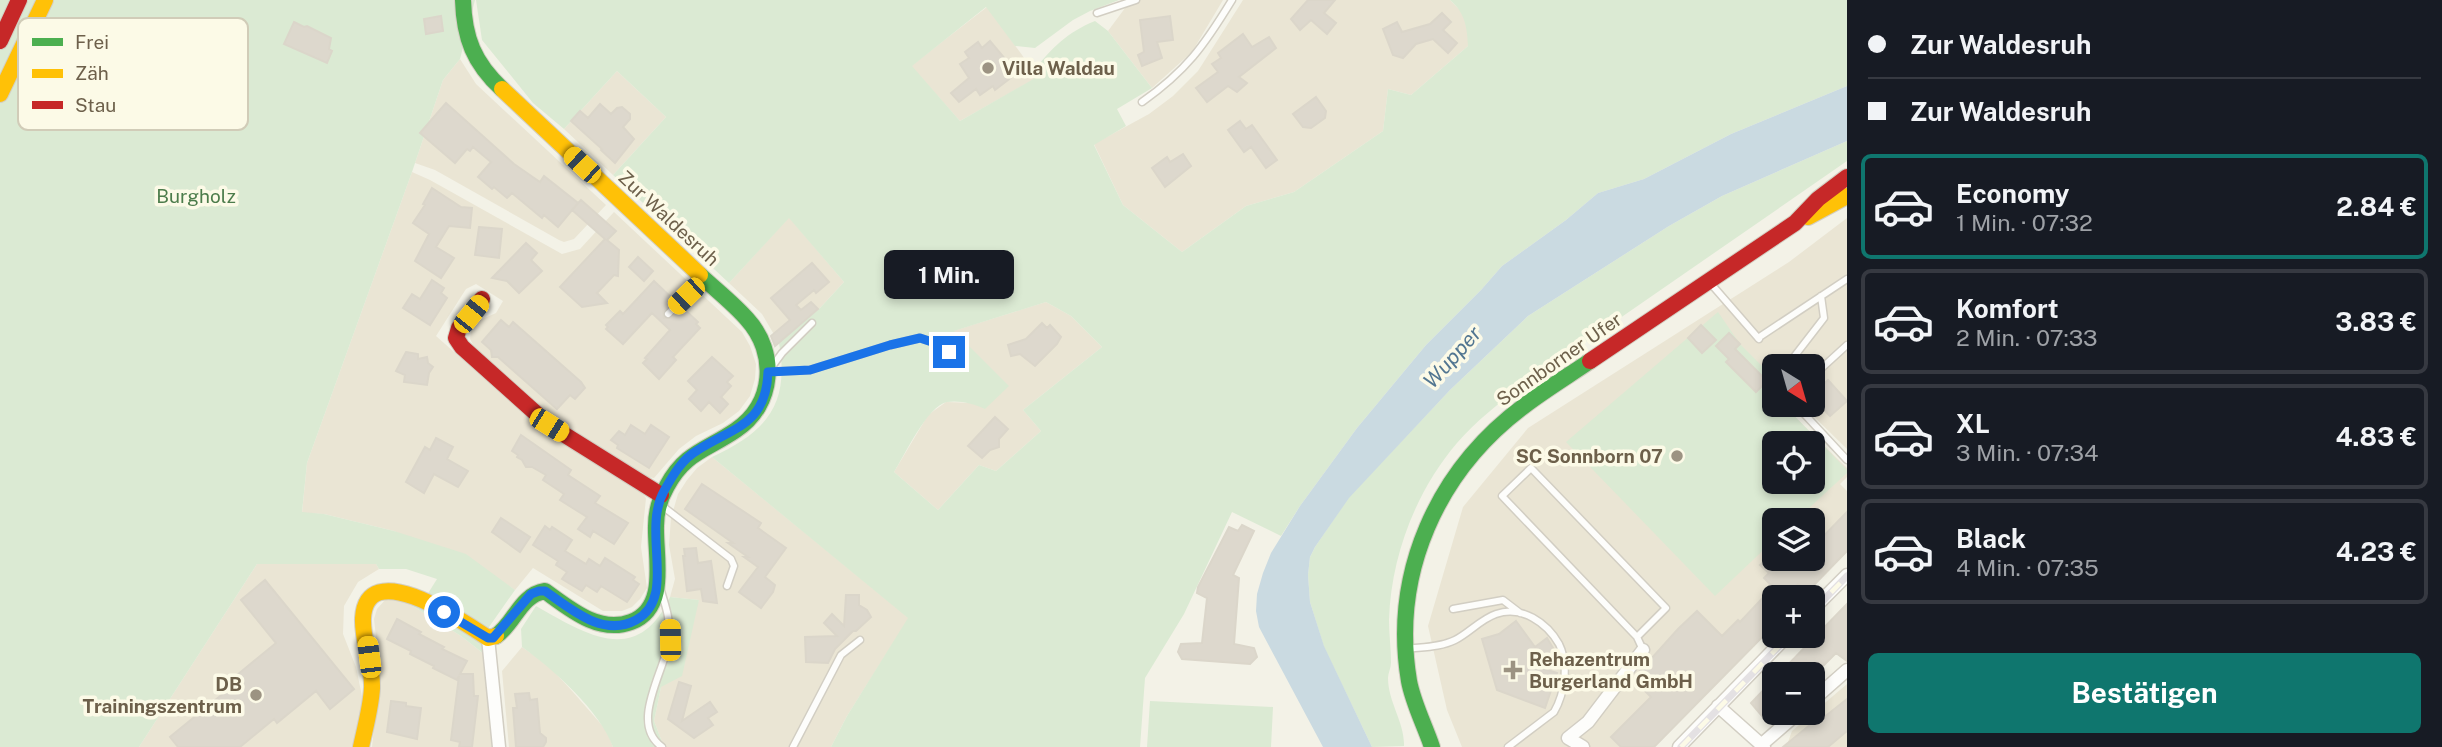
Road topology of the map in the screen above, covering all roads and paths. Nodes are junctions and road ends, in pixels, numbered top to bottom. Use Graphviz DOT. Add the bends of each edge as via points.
graph roads {
  1 [pos="19,0"];
  2 [pos="45,0"];
  3 [pos="463,0"];
  4 [pos="1136,0"];
  5 [pos="1231,0"];
  6 [pos="1097,13"];
  7 [pos="36,18"];
  8 [pos="0,41"];
  9 [pos="18,56"];
  10 [pos="0,94"];
  11 [pos="1142,102"];
  12 [pos="1847,177"];
  13 [pos="1847,197"];
  14 [pos="1794,223"];
  15 [pos="704,279"];
  16 [pos="1847,279"];
  17 [pos="1710,282"];
  18 [pos="1821,296"];
  19 [pos="482,299"];
  20 [pos="668,314"];
  21 [pos="812,323"];
  22 [pos="1847,345"];
  23 [pos="949,352"];
  24 [pos="1797,354"];
  25 [pos="1825,365"];
  26 [pos="768,372"];
  27 [pos="1806,417"];
  28 [pos="1847,460"];
  29 [pos="660,499"];
  30 [pos="1847,575"];
  31 [pos="658,582"];
  32 [pos="727,586"];
  33 [pos="1825,598"];
  34 [pos="1453,608"];
  35 [pos="1523,615"];
  36 [pos="1637,637"];
  37 [pos="488,638"];
  38 [pos="860,640"];
  39 [pos="1774,648"];
  40 [pos="1405,650"];
  41 [pos="1643,650"];
  42 [pos="1847,670"];
  43 [pos="1825,689"];
  44 [pos="1718,706"];
  45 [pos="1785,725"];
  46 [pos="1430,742"];
  47 [pos="1763,746"];
  48 [pos="361,747"];
  49 [pos="499,747"];
  50 [pos="662,747"];
  51 [pos="793,747"];
  52 [pos="1508,747"];
  53 [pos="1583,747"];
  54 [pos="1679,747"];
  1 -- 8 [label="main road"];
  2 -- 7 [label="main road"];
  3 -- 15 [label="main road, Zur Waldesruh" via="470,46 486,74"];
  4 -- 6 [label="lane"];
  5 -- 11 [label="lane" via="1187,66"];
  9 -- 10 [label="main road"];
  12 -- 14 [label="main road, Sonnborner Ufer"];
  13 -- 14 [label="main road, Sonnborner Ufer"];
  14 -- 17 [label="main road, Sonnborner Ufer"];
  15 -- 20 [label="lane"];
  15 -- 26 [label="main road, Zur Waldesruh" via="758,332"];
  16 -- 18 [label="lane"];
  17 -- 18 [label="lane" via="1758,339"];
  17 -- 40 [label="main road, Sonnborner Ufer" via="1523,406 1461,468 1430,518 1415,558 1405,616"];
  18 -- 24 [label="lane" via="1824,318"];
  19 -- 29 [label="main road" via="459,328 456,338 462,347 549,425"];
  21 -- 26 [label="lane"];
  22 -- 25 [label="lane"];
  23 -- 26 [label="lane" via="920,338 810,370"];
  26 -- 29 [label="main road, Zur Waldesruh" via="763,398 748,422 687,458"];
  27 -- 28 [label="lane"];
  29 -- 31 [label="main road, Zur Waldesruh" via="654,523"];
  29 -- 32 [label="lane" via="731,559 734,566"];
  30 -- 33 [label="street"];
  31 -- 37 [label="main road, Zur Waldesruh" via="652,607 628,624 600,625 539,591 531,594 497,636"];
  31 -- 50 [label="lane, Zur Waldesruh" via="669,616 670,640 649,703 648,724 655,743"];
  34 -- 35 [label="lane" via="1503,600"];
  35 -- 40 [label="lane" via="1495,614 1457,639"];
  35 -- 52 [label="lane" via="1541,621 1563,653 1562,693 1554,712"];
  36 -- 36 [label="lane" via="1666,608 1531,468 1502,496"];
  36 -- 41 [label="lane"];
  37 -- 48 [label="main road" via="403,591 375,595 364,607 363,617 372,687"];
  37 -- 49 [label="street"];
  38 -- 51 [label="lane" via="841,655"];
  39 -- 44 [label="street"];
  40 -- 46 [label="main road, Sonnborner Ufer" via="1410,685"];
  41 -- 53 [label="street" via="1588,722 1568,738"];
  42 -- 43 [label="street"];
  44 -- 47 [label="street"];
  44 -- 54 [label="street"];
  45 -- 47 [label="street"];
}
